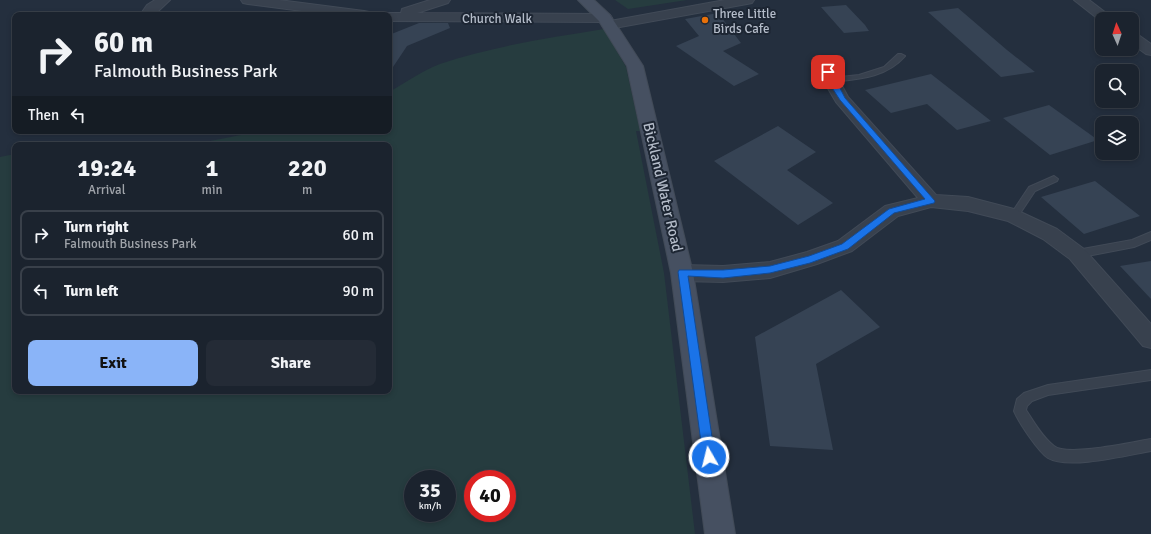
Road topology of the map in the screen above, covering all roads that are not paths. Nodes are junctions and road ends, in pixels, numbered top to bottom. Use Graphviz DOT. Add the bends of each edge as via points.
graph roads {
  1 [pos="163,0"];
  2 [pos="248,0"];
  3 [pos="442,0"];
  4 [pos="584,0"];
  5 [pos="747,0"];
  6 [pos="1081,0"];
  7 [pos="149,12"];
  8 [pos="341,12"];
  9 [pos="1097,12"];
  10 [pos="392,19"];
  11 [pos="392,19"];
  12 [pos="607,22"];
  13 [pos="1139,42"];
  14 [pos="1151,51"];
  15 [pos="901,56"];
  16 [pos="825,64"];
  17 [pos="831,80"];
  18 [pos="1054,179"];
  19 [pos="931,201"];
  20 [pos="1014,216"];
  21 [pos="1151,236"];
  22 [pos="1077,254"];
  23 [pos="682,272"];
  24 [pos="1151,339"];
  25 [pos="1151,376"];
  26 [pos="1151,445"];
  27 [pos="720,534"];
  1 -- 7 [label="street"];
  2 -- 8 [label="street"];
  3 -- 10 [label="street"];
  4 -- 12 [label="street, Bickland Water Road"];
  5 -- 12 [label="street, Church Walk"];
  6 -- 9 [label="street"];
  11 -- 12 [label="street, Church Walk"];
  12 -- 23 [label="street, Bickland Water Road" via="635,66"];
  13 -- 14 [label="street"];
  15 -- 17 [label="lane" via="887,69 860,77"];
  16 -- 17 [label="street"];
  17 -- 19 [label="street" via="842,99"];
  18 -- 20 [label="lane" via="1032,189"];
  19 -- 20 [label="street" via="968,204"];
  19 -- 23 [label="street" via="892,211 845,246 810,259 770,270 723,274"];
  20 -- 22 [label="street" via="1050,234"];
  21 -- 22 [label="lane" via="1134,243"];
  22 -- 24 [label="street"];
  23 -- 27 [label="street, Bickland Water Road"];
  25 -- 26 [label="lane" via="1048,390 1020,402 1020,410 1035,434 1052,453 1075,457"];
}
